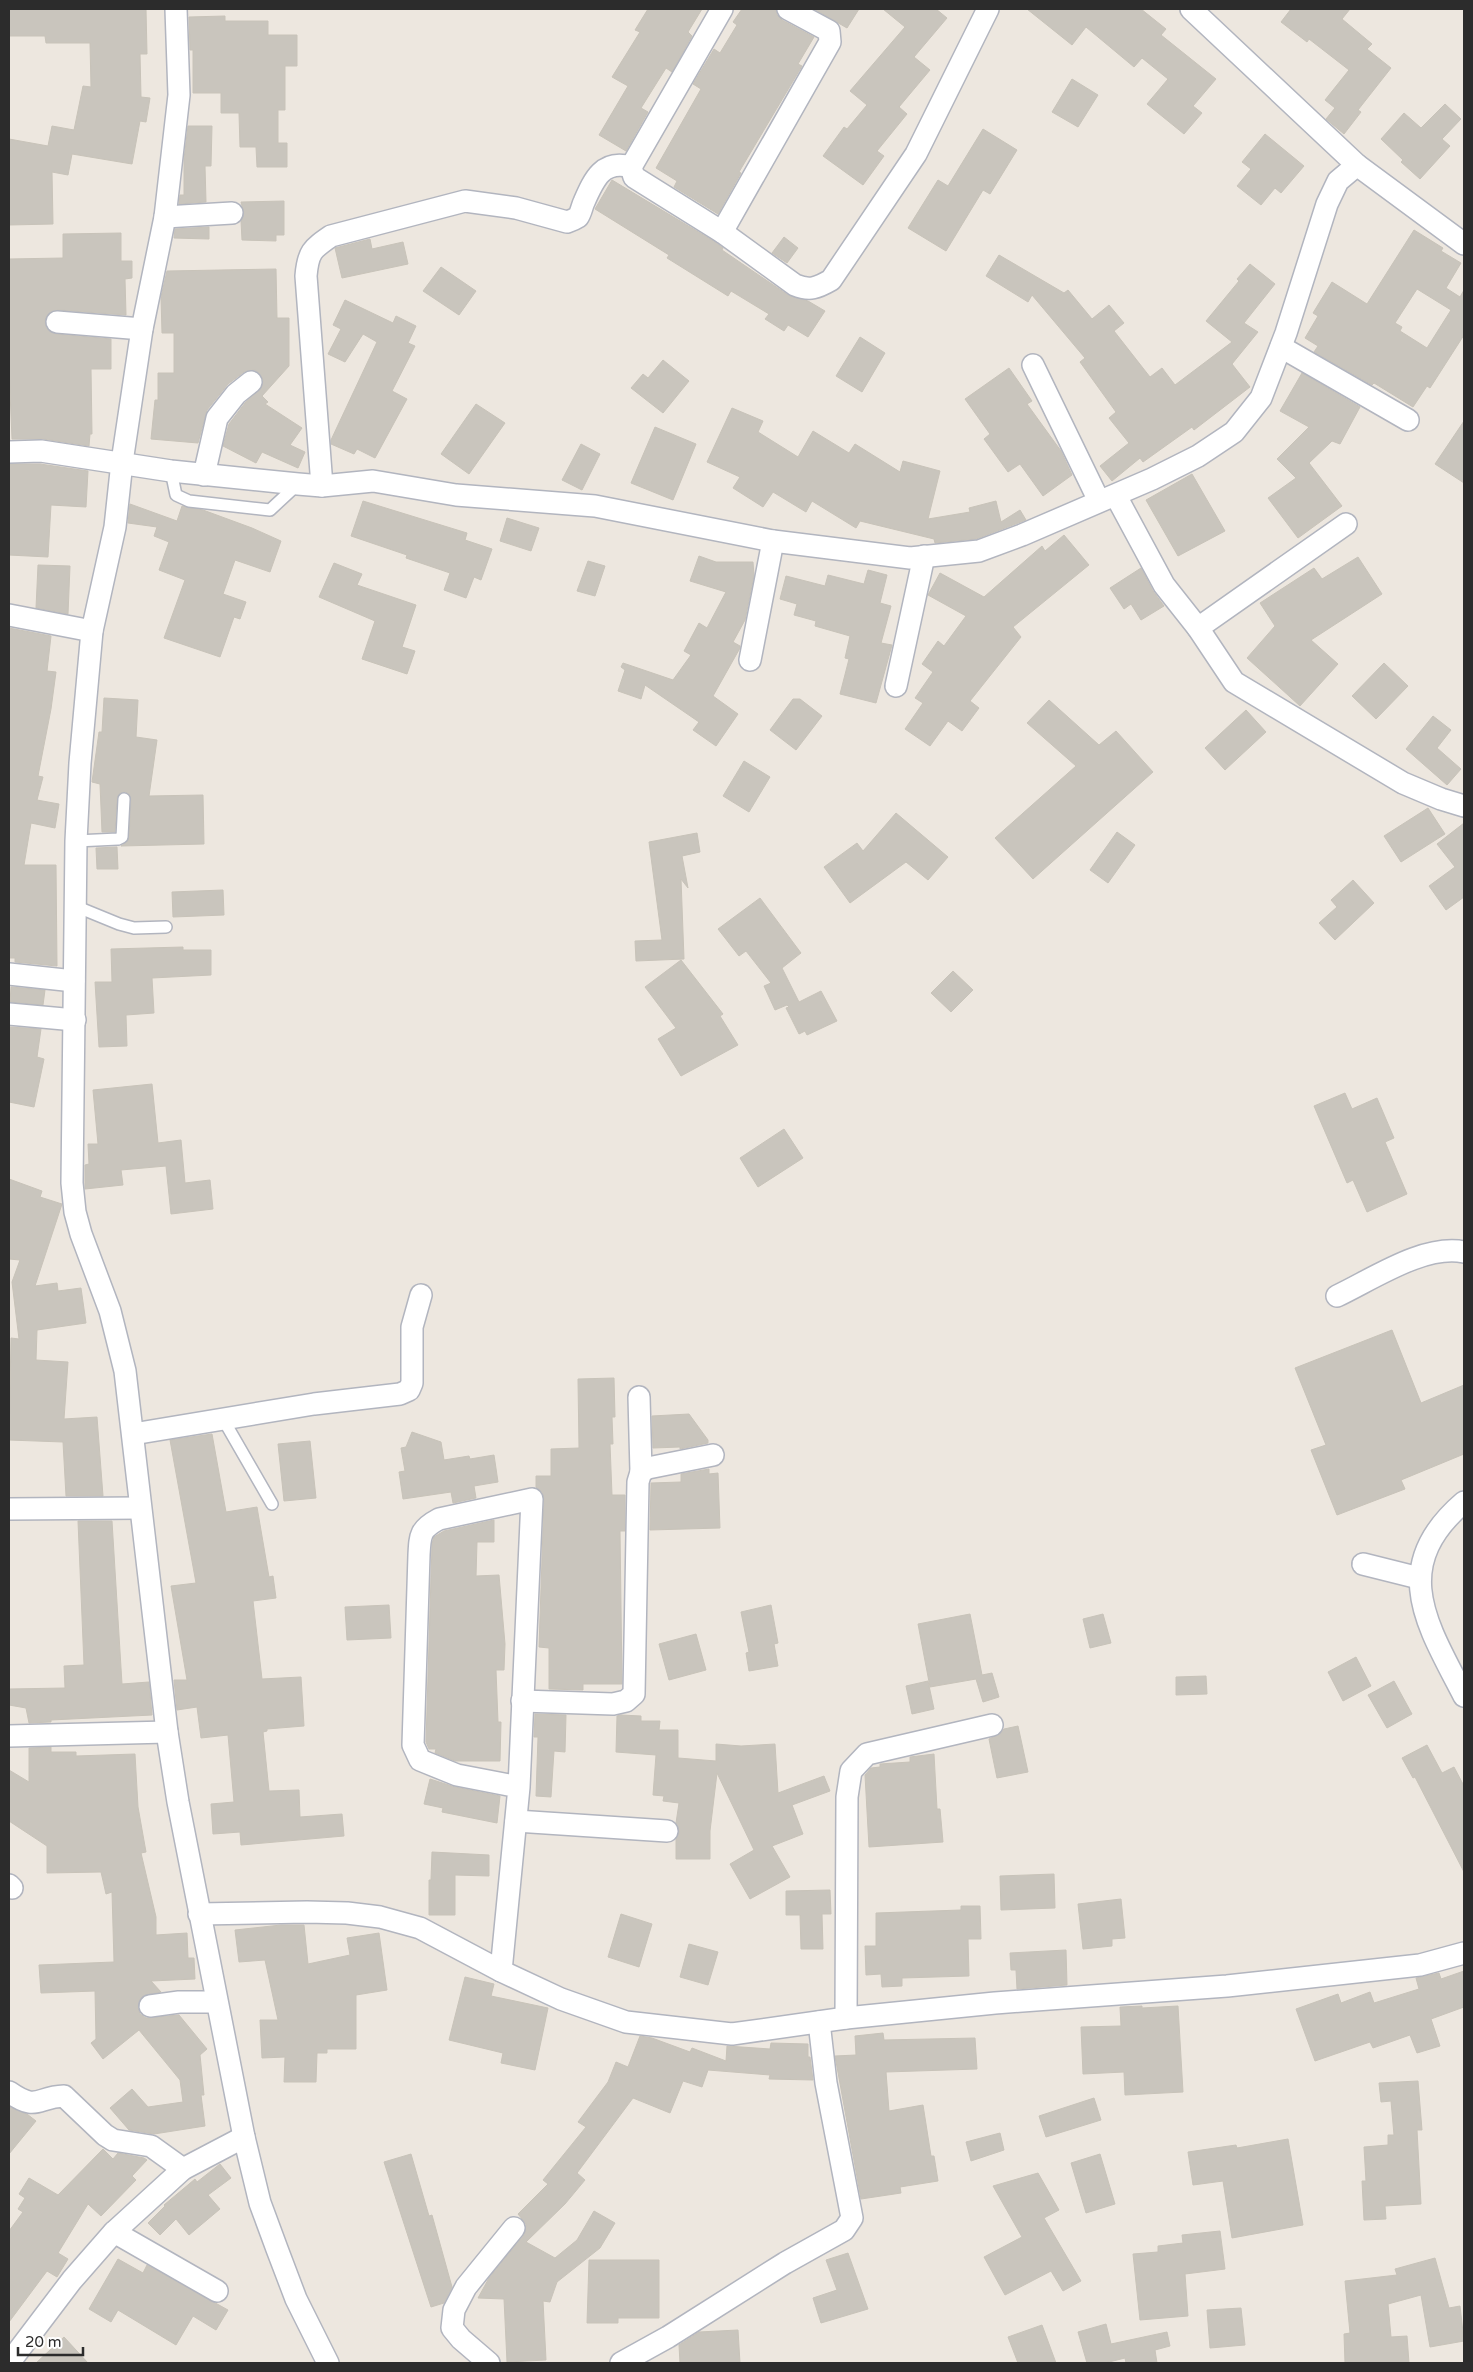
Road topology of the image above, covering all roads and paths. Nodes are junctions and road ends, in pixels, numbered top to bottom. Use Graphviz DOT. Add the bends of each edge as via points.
graph roads {
  1 [pos="176,9"];
  2 [pos="722,9"];
  3 [pos="788,9"];
  4 [pos="988,9"];
  5 [pos="1191,9"];
  6 [pos="1357,165"];
  7 [pos="631,167"];
  8 [pos="232,213"];
  9 [pos="165,217"];
  10 [pos="722,232"];
  11 [pos="1464,244"];
  12 [pos="57,322"];
  13 [pos="142,329"];
  14 [pos="1281,347"];
  15 [pos="1033,365"];
  16 [pos="251,382"];
  17 [pos="1408,420"];
  18 [pos="9,452"];
  19 [pos="122,462"];
  20 [pos="171,471"];
  21 [pos="204,475"];
  22 [pos="298,484"];
  23 [pos="322,486"];
  24 [pos="1107,499"];
  25 [pos="1346,524"];
  26 [pos="774,540"];
  27 [pos="924,556"];
  28 [pos="9,616"];
  29 [pos="1198,628"];
  30 [pos="92,631"];
  31 [pos="750,660"];
  32 [pos="896,686"];
  33 [pos="124,799"];
  34 [pos="1464,806"];
  35 [pos="76,841"];
  36 [pos="75,906"];
  37 [pos="166,928"];
  38 [pos="9,974"];
  39 [pos="74,981"];
  40 [pos="9,1014"];
  41 [pos="75,1020"];
  42 [pos="1464,1252"];
  43 [pos="421,1295"];
  44 [pos="1337,1296"];
  45 [pos="639,1397"];
  46 [pos="223,1419"];
  47 [pos="132,1434"];
  48 [pos="713,1455"];
  49 [pos="640,1472"];
  50 [pos="1464,1502"];
  51 [pos="272,1504"];
  52 [pos="140,1508"];
  53 [pos="9,1509"];
  54 [pos="1363,1564"];
  55 [pos="1419,1578"];
  56 [pos="1464,1696"];
  57 [pos="522,1702"];
  58 [pos="992,1725"];
  59 [pos="167,1732"];
  60 [pos="9,1736"];
  61 [pos="519,1787"];
  62 [pos="516,1821"];
  63 [pos="667,1831"];
  64 [pos="199,1914"];
  65 [pos="1464,1953"];
  66 [pos="501,1971"];
  67 [pos="216,2002"];
  68 [pos="150,2006"];
  69 [pos="846,2018"];
  70 [pos="819,2022"];
  71 [pos="9,2092"];
  72 [pos="244,2137"];
  73 [pos="183,2169"];
  74 [pos="514,2228"];
  75 [pos="114,2232"];
  76 [pos="217,2291"];
  77 [pos="9,2362"];
  78 [pos="328,2363"];
  79 [pos="489,2363"];
  80 [pos="621,2363"];
  1 -- 9 [label="street" via="179,95"];
  2 -- 7 [label="street"];
  3 -- 10 [label="street" via="828,31 830,42"];
  4 -- 10 [label="street" via="916,154 831,280 818,288 806,290"];
  5 -- 6 [label="street"];
  6 -- 11 [label="street"];
  6 -- 14 [label="street" via="1338,181 1327,204"];
  7 -- 10 [label="street" via="634,177"];
  7 -- 23 [label="street" via="621,164 605,168 594,180 578,216 567,222 516,208 465,201 331,236 316,247 308,256 306,276"];
  8 -- 9 [label="street"];
  9 -- 13 [label="street"];
  12 -- 13 [label="street"];
  13 -- 19 [label="street"];
  14 -- 17 [label="street"];
  14 -- 24 [label="street" via="1261,398 1234,432 1198,456"];
  15 -- 24 [label="street"];
  16 -- 21 [label="street" via="236,394 217,418"];
  18 -- 19 [label="street" via="42,451"];
  19 -- 20 [label="street"];
  19 -- 30 [label="street" via="115,527"];
  20 -- 21 [label="street"];
  20 -- 22 [label="lane" via="176,495 188,501 270,510"];
  21 -- 22 [label="street"];
  22 -- 23 [label="street"];
  23 -- 26 [label="street" via="373,481 456,495 595,506"];
  24 -- 27 [label="street" via="979,551"];
  24 -- 29 [label="street" via="1164,585"];
  25 -- 29 [label="street"];
  26 -- 27 [label="street" via="910,558"];
  26 -- 31 [label="street"];
  27 -- 32 [label="street"];
  28 -- 30 [label="street"];
  29 -- 34 [label="street" via="1234,682 1404,783"];
  30 -- 35 [label="street"];
  33 -- 35 [label="lane" via="122,837"];
  35 -- 36 [label="street"];
  36 -- 37 [label="lane" via="134,928"];
  36 -- 39 [label="street"];
  38 -- 39 [label="street"];
  39 -- 41 [label="street"];
  40 -- 41 [label="street"];
  41 -- 47 [label="street" via="72,1183 75,1212 110,1311 125,1371"];
  42 -- 44 [label="street" via="1445,1250 1423,1255"];
  43 -- 46 [label="street" via="412,1328 412,1383 409,1390 400,1394"];
  45 -- 49 [label="street"];
  46 -- 47 [label="street"];
  46 -- 51 [label="lane"];
  47 -- 52 [label="street"];
  48 -- 49 [label="street"];
  49 -- 57 [label="street" via="634,1694 626,1701 613,1704"];
  50 -- 55 [label="street" via="1438,1530"];
  52 -- 53 [label="street"];
  52 -- 59 [label="street"];
  54 -- 55 [label="street"];
  55 -- 56 [label="street" via="1429,1628"];
  57 -- 61 [label="street"];
  57 -- 61 [label="street" via="532,1499 439,1519 426,1525 420,1535 419,1555 413,1744 420,1760 457,1775"];
  58 -- 69 [label="street" via="867,1754 851,1771"];
  59 -- 60 [label="street"];
  59 -- 64 [label="street"];
  61 -- 62 [label="street"];
  62 -- 63 [label="street"];
  62 -- 66 [label="street"];
  64 -- 66 [label="street" via="308,1912 380,1917 420,1928"];
  64 -- 67 [label="street"];
  65 -- 69 [label="street" via="1420,1965 1227,1986"];
  66 -- 70 [label="street" via="561,1999 626,2022 732,2034"];
  67 -- 68 [label="street"];
  67 -- 72 [label="street"];
  69 -- 70 [label="street"];
  70 -- 80 [label="street" via="826,2083 852,2218 844,2230"];
  71 -- 73 [label="street" via="30,2104 64,2096 113,2140 150,2146"];
  72 -- 73 [label="street"];
  72 -- 78 [label="street" via="260,2203 276,2249 296,2299"];
  73 -- 75 [label="street"];
  74 -- 79 [label="street" via="466,2287 454,2310 452,2328"];
  75 -- 76 [label="street"];
  75 -- 77 [label="street" via="72,2280"];
}
